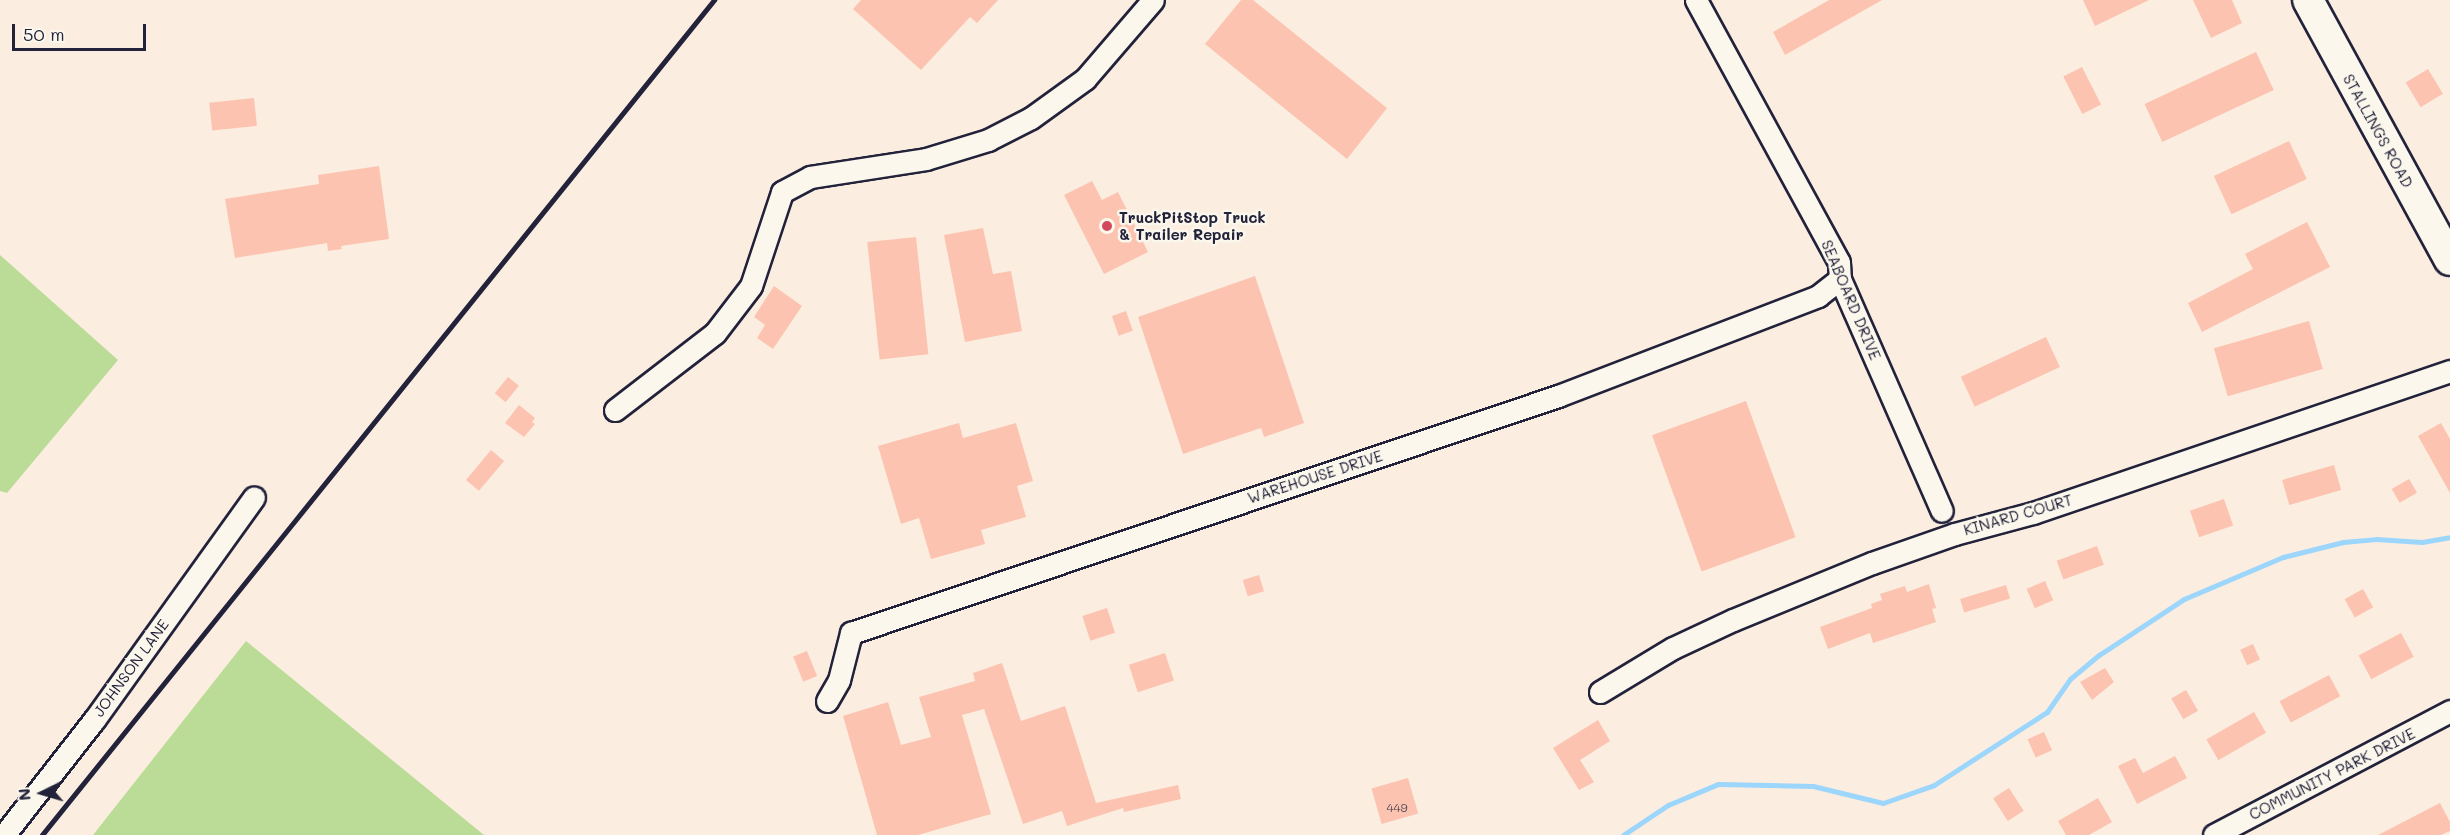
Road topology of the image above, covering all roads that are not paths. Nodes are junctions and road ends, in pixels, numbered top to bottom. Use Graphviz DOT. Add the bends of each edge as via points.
graph roads {
  1 [pos="1153,0"];
  2 [pos="1696,0"];
  3 [pos="2308,0"];
  4 [pos="2450,260"];
  5 [pos="1840,279"];
  6 [pos="2450,371"];
  7 [pos="615,410"];
  8 [pos="254,497"];
  9 [pos="1942,511"];
  10 [pos="1600,692"];
  11 [pos="827,701"];
  12 [pos="2450,711"];
  13 [pos="4,835"];
  14 [pos="2214,835"];
  1 -- 7 [label="street" via="1085,79 1031,118 988,140 926,159 810,177 782,192 751,286 716,333"];
  2 -- 5 [label="street, SEABOARD DRIVE" via="1839,262"];
  3 -- 4 [label="main road, STALLINGS ROAD"];
  5 -- 9 [label="street, SEABOARD DRIVE"];
  5 -- 11 [label="street, WAREHOUSE DRIVE" via="1818,296 1558,396 851,633 839,680"];
  6 -- 10 [label="street, KINARD COURT" via="2033,513 1955,534 1872,563 1693,638"];
  8 -- 13 [label="street, JOHNSON LANE" via="94,720"];
  12 -- 14 [label="street, COMMUNITY PARK DRIVE"];
}
